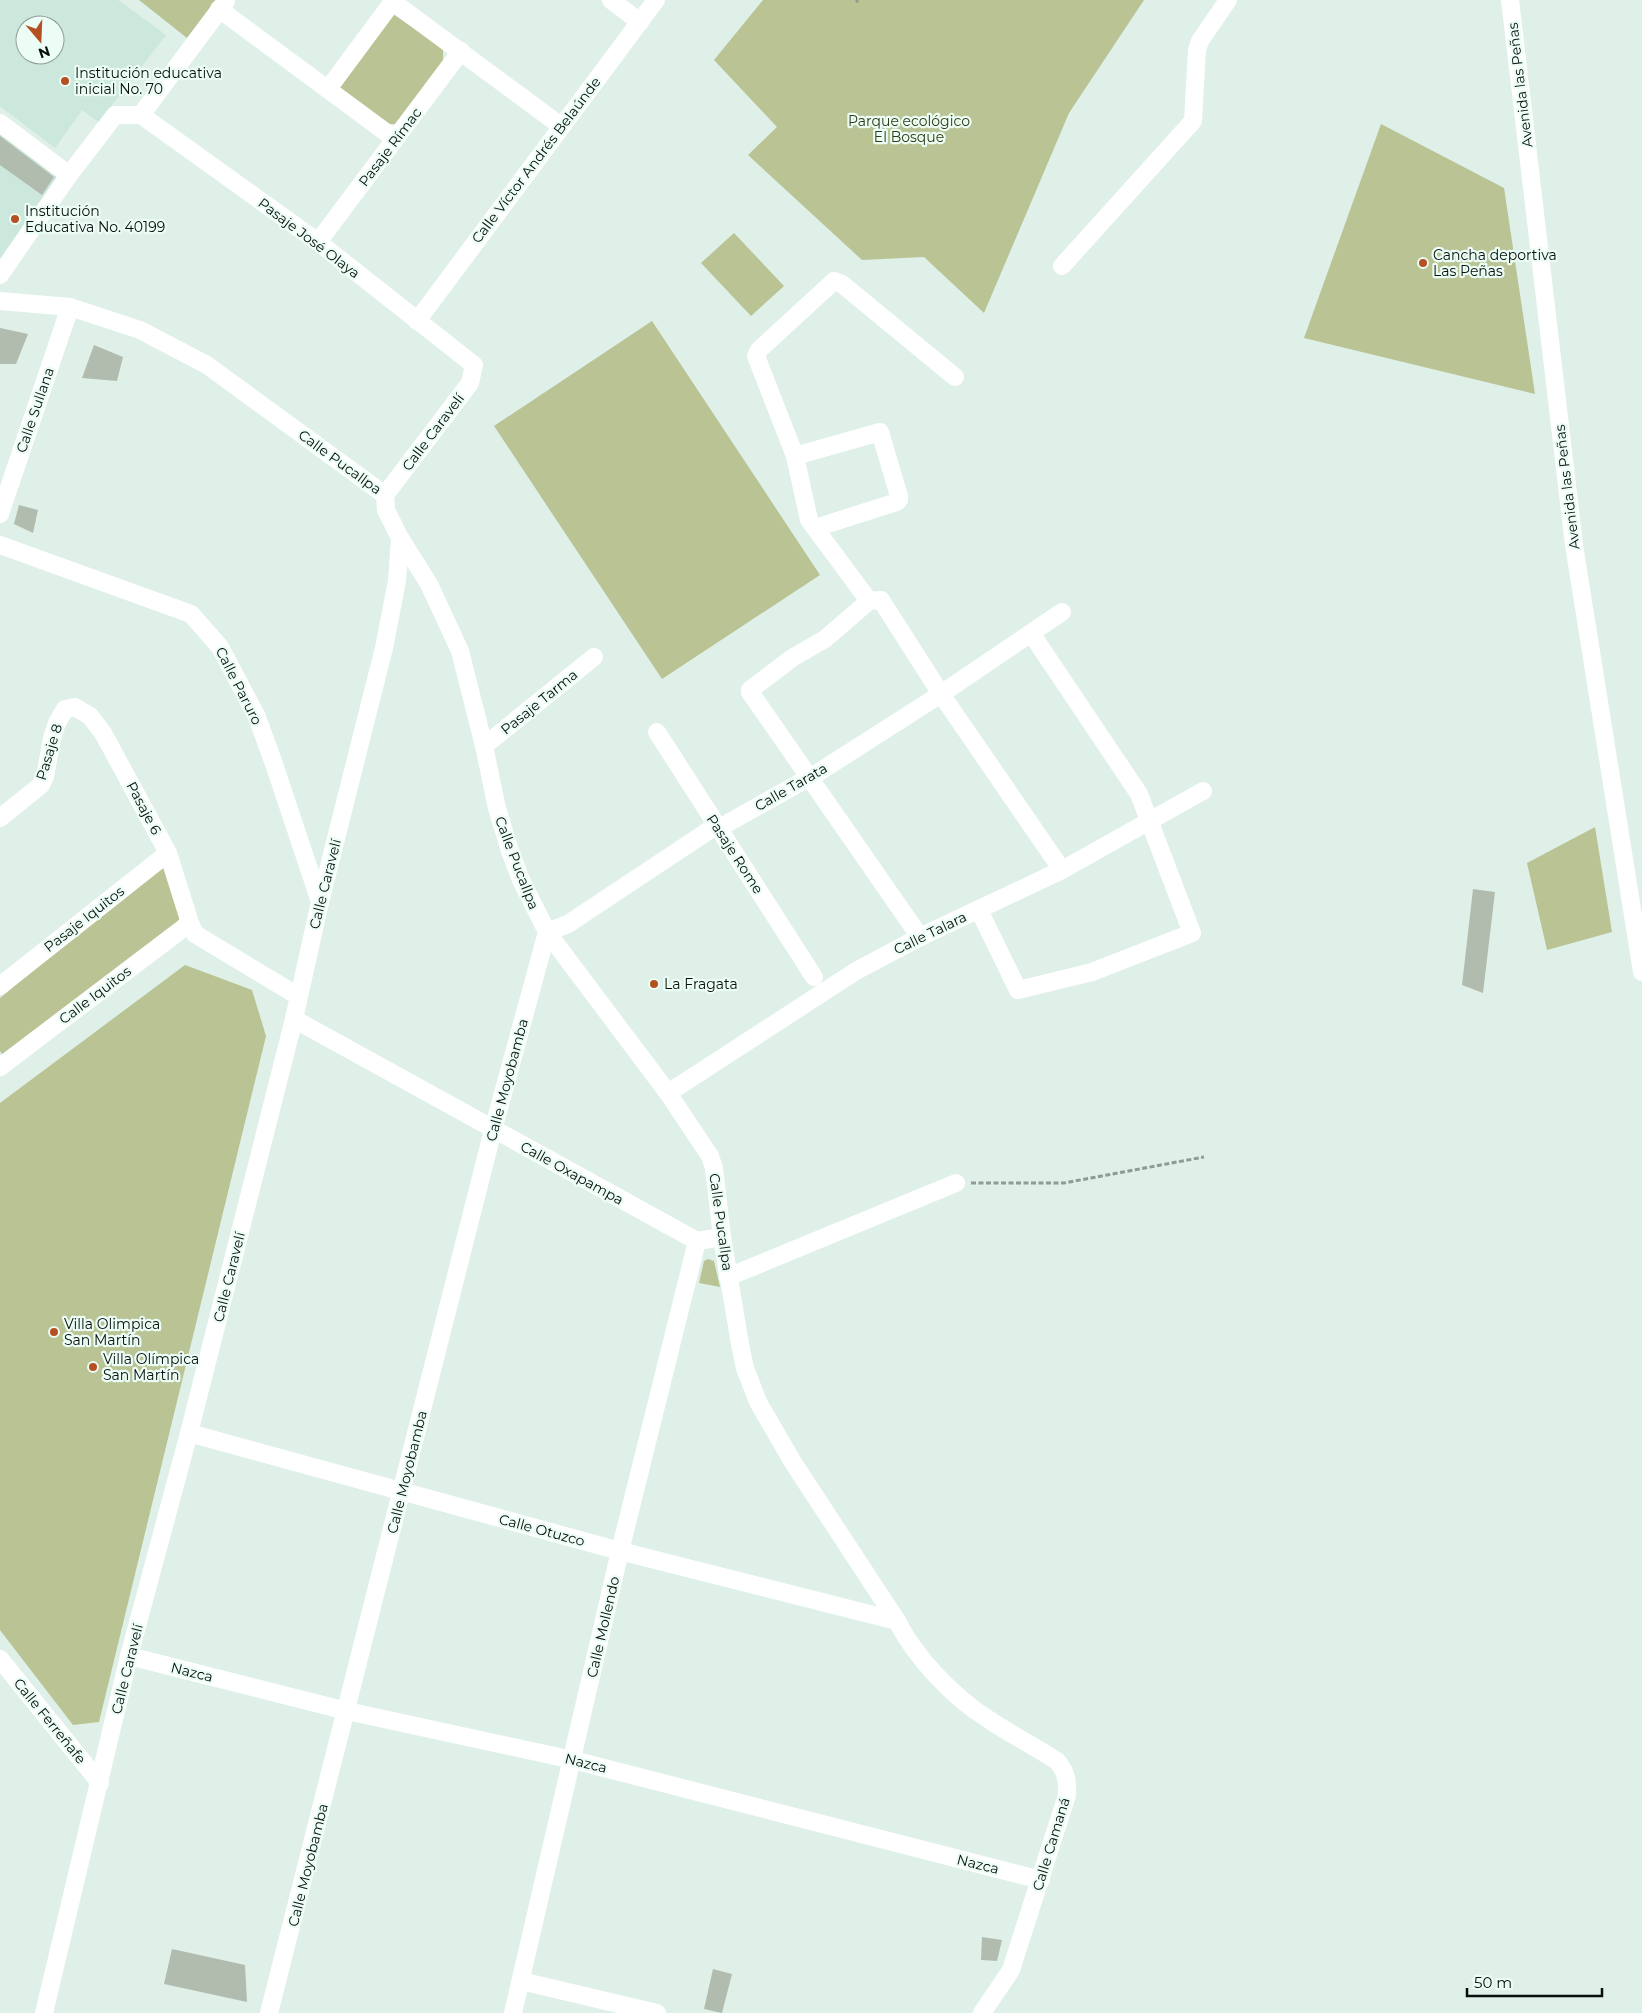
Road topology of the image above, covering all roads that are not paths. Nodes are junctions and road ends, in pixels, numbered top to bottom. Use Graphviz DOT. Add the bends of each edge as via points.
graph roads {
  1 [pos="611,0"];
  2 [pos="656,0"];
  3 [pos="1228,0"];
  4 [pos="1510,0"];
  5 [pos="393,1"];
  6 [pos="223,4"];
  7 [pos="640,22"];
  8 [pos="461,51"];
  9 [pos="328,89"];
  10 [pos="141,115"];
  11 [pos="0,123"];
  12 [pos="561,126"];
  13 [pos="395,139"];
  14 [pos="69,175"];
  15 [pos="318,242"];
  16 [pos="1062,266"];
  17 [pos="0,275"];
  18 [pos="0,301"];
  19 [pos="70,307"];
  20 [pos="417,321"];
  21 [pos="474,364"];
  22 [pos="955,377"];
  23 [pos="795,456"];
  24 [pos="385,495"];
  25 [pos="0,514"];
  26 [pos="815,528"];
  27 [pos="400,538"];
  28 [pos="0,545"];
  29 [pos="869,601"];
  30 [pos="1062,612"];
  31 [pos="1031,633"];
  32 [pos="594,657"];
  33 [pos="941,694"];
  34 [pos="75,707"];
  35 [pos="657,732"];
  36 [pos="484,746"];
  37 [pos="810,778"];
  38 [pos="1202,791"];
  39 [pos="0,818"];
  40 [pos="1150,821"];
  41 [pos="718,828"];
  42 [pos="168,852"];
  43 [pos="1062,870"];
  44 [pos="320,902"];
  45 [pos="979,910"];
  46 [pos="190,924"];
  47 [pos="546,932"];
  48 [pos="920,937"];
  49 [pos="1642,972"];
  50 [pos="814,977"];
  51 [pos="0,986"];
  52 [pos="298,996"];
  53 [pos="294,1019"];
  54 [pos="1,1064"];
  55 [pos="668,1093"];
  56 [pos="493,1130"];
  57 [pos="956,1183"];
  58 [pos="722,1237"];
  59 [pos="697,1241"];
  60 [pos="728,1277"];
  61 [pos="189,1433"];
  62 [pos="402,1491"];
  63 [pos="620,1551"];
  64 [pos="897,1621"];
  65 [pos="129,1656"];
  66 [pos="0,1659"];
  67 [pos="347,1711"];
  68 [pos="573,1760"];
  69 [pos="100,1783"];
  70 [pos="1041,1880"];
  71 [pos="521,1981"];
  72 [pos="44,2013"];
  73 [pos="270,2013"];
  74 [pos="513,2013"];
  75 [pos="658,2013"];
  76 [pos="982,2013"];
  1 -- 7 [label="street"];
  2 -- 7 [label="street, Calle Víctor Andrés Belaúnde"];
  3 -- 16 [label="street" via="1197,50 1189,126"];
  4 -- 49 [label="street, Avenida las Peñas" via="1574,545"];
  5 -- 8 [label="street"];
  5 -- 9 [label="street"];
  6 -- 9 [label="street"];
  6 -- 10 [label="street"];
  7 -- 12 [label="street, Calle Víctor Andrés Belaúnde"];
  8 -- 12 [label="street"];
  8 -- 13 [label="street, Pasaje Rímac"];
  9 -- 13 [label="street"];
  10 -- 14 [label="street" via="115,115"];
  10 -- 15 [label="street, Pasaje José Olaya"];
  11 -- 14 [label="street"];
  12 -- 20 [label="street, Calle Víctor Andrés Belaúnde"];
  13 -- 15 [label="street, Pasaje Rímac"];
  14 -- 17 [label="street"];
  15 -- 20 [label="street, Pasaje José Olaya"];
  18 -- 19 [label="street, Calle Pucallpa"];
  19 -- 24 [label="street, Calle Pucallpa" via="140,330 207,365"];
  19 -- 25 [label="street, Calle Sullana"];
  20 -- 21 [label="street, Pasaje José Olaya"];
  21 -- 24 [label="street, Calle Caravelí" via="470,383"];
  22 -- 23 [label="street" via="842,284 834,281 756,356"];
  23 -- 26 [label="street" via="809,520"];
  23 -- 26 [label="street" via="880,432 898,496 897,502"];
  24 -- 27 [label="street, Calle Pucallpa" via="386,510"];
  26 -- 29 [label="street"];
  27 -- 36 [label="street, Calle Pucallpa" via="429,584 460,651"];
  27 -- 44 [label="street, Calle Caravelí" via="384,648"];
  28 -- 44 [label="street, Calle Paruro" via="191,614 220,647 257,717"];
  29 -- 33 [label="street" via="881,600"];
  29 -- 37 [label="street" via="825,639 792,658 750,690"];
  30 -- 31 [label="street, Calle Tarata"];
  31 -- 33 [label="street, Calle Tarata"];
  31 -- 40 [label="street" via="1124,770"];
  32 -- 36 [label="street, Pasaje Tarma"];
  33 -- 37 [label="street, Calle Tarata"];
  33 -- 43 [label="street"];
  34 -- 39 [label="street, Pasaje 8" via="65,709 57,722 41,785"];
  34 -- 42 [label="street, Pasaje 6" via="90,716 103,733"];
  35 -- 41 [label="street, Pasaje Rome"];
  36 -- 47 [label="street, Calle Pucallpa" via="510,851"];
  37 -- 41 [label="street, Calle Tarata"];
  37 -- 48 [label="street"];
  38 -- 40 [label="street, Calle Talara"];
  40 -- 43 [label="street, Calle Talara"];
  40 -- 45 [label="street" via="1192,933 1092,972 1018,990"];
  41 -- 47 [label="street, Calle Tarata" via="711,829 568,924"];
  41 -- 50 [label="street, Pasaje Rome"];
  42 -- 46 [label="street, Pasaje 6"];
  42 -- 51 [label="street, Pasaje Iquitos"];
  43 -- 45 [label="street, Calle Talara"];
  44 -- 52 [label="street, Calle Caravelí"];
  45 -- 48 [label="street, Calle Talara"];
  46 -- 52 [label="street" via="195,934"];
  46 -- 54 [label="street, Calle Iquitos"];
  47 -- 55 [label="street, Calle Pucallpa"];
  47 -- 56 [label="street, Calle Moyobamba"];
  48 -- 55 [label="street, Calle Talara" via="856,971"];
  52 -- 53 [label="street, Calle Caravelí"];
  53 -- 56 [label="street, Calle Oxapampa"];
  53 -- 61 [label="street, Calle Caravelí"];
  55 -- 58 [label="street, Calle Pucallpa" via="710,1156"];
  56 -- 59 [label="street, Calle Oxapampa"];
  56 -- 62 [label="street, Calle Moyobamba"];
  57 -- 60 [label="street"];
  58 -- 59 [label="street"];
  58 -- 60 [label="street, Calle Pucallpa"];
  59 -- 63 [label="street, Calle Mollendo"];
  60 -- 64 [label="street, Calle Pucallpa" via="745,1368 758,1402 794,1464"];
  61 -- 62 [label="street, Calle Otuzco"];
  61 -- 65 [label="street, Calle Caravelí"];
  62 -- 63 [label="street, Calle Otuzco"];
  62 -- 67 [label="street, Calle Moyobamba"];
  63 -- 64 [label="street, Calle Otuzco"];
  63 -- 68 [label="street, Calle Mollendo"];
  64 -- 70 [label="street, Calle Camaná" via="906,1640 964,1702 1057,1761 1064,1769 1067,1794"];
  65 -- 67 [label="street, Nazca"];
  65 -- 69 [label="street, Calle Caravelí"];
  66 -- 69 [label="street, Calle Ferreñafe"];
  67 -- 68 [label="street, Nazca"];
  67 -- 73 [label="street, Calle Moyobamba"];
  68 -- 70 [label="street, Nazca"];
  68 -- 71 [label="street, Calle Mollendo"];
  69 -- 72 [label="street, Calle Caravelí"];
  70 -- 76 [label="street, Calle Camaná" via="1011,1970"];
  71 -- 74 [label="street, Calle Mollendo"];
  71 -- 75 [label="street"];
}
